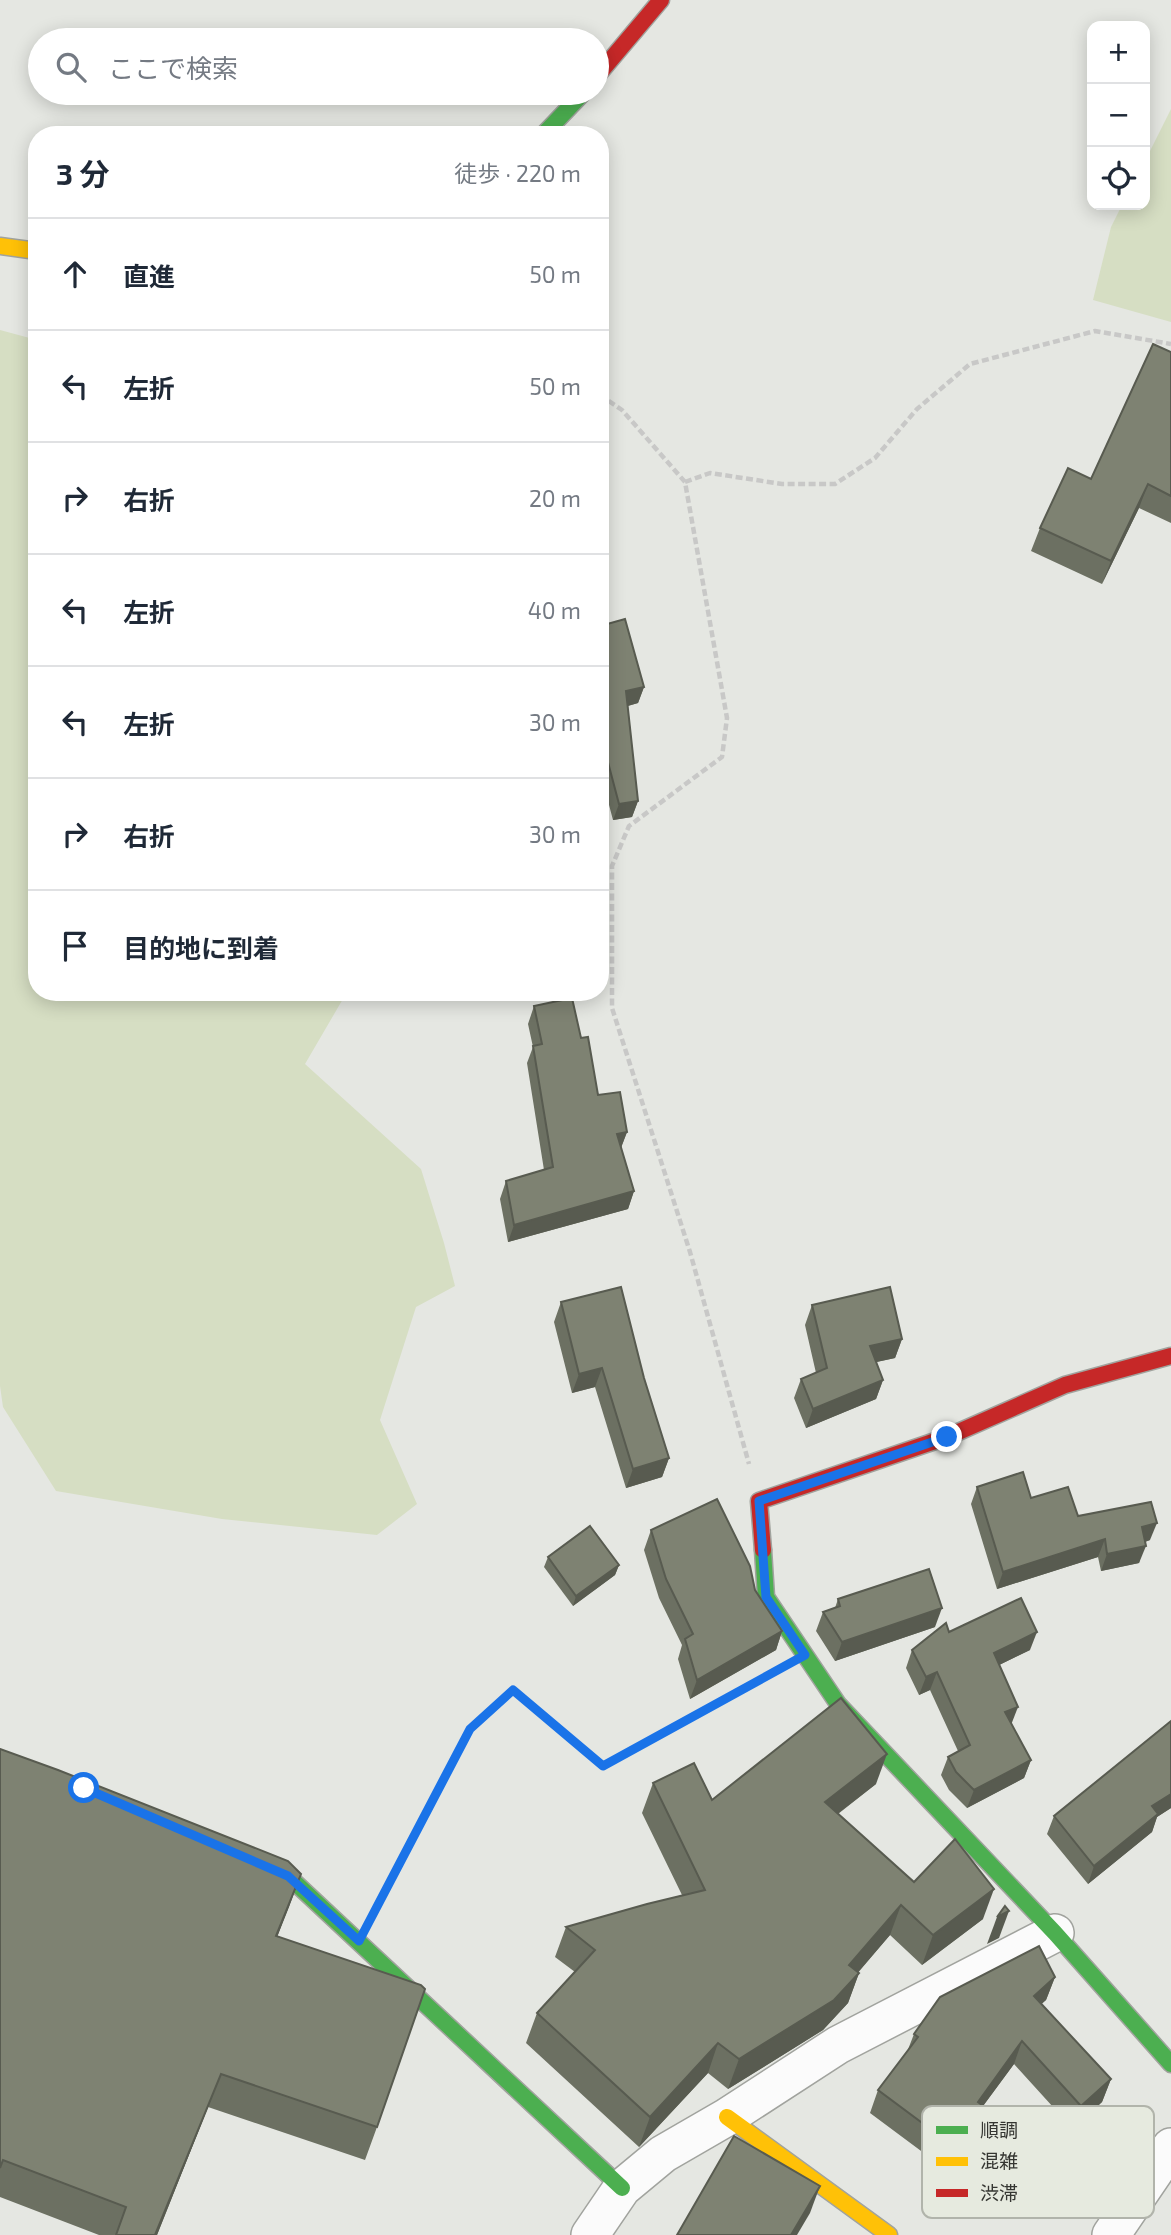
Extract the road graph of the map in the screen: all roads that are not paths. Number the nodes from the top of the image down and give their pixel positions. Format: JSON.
{"nodes":[{"id":1,"x":661,"y":0,"type":"edge"},
{"id":2,"x":609,"y":62,"type":"edge"},
{"id":3,"x":572,"y":105,"type":"edge"},
{"id":4,"x":552,"y":126,"type":"edge"},
{"id":5,"x":0,"y":246,"type":"edge"},
{"id":6,"x":28,"y":250,"type":"edge"},
{"id":7,"x":1171,"y":1356,"type":"edge"},
{"id":8,"x":237,"y":1854,"type":"edge"},
{"id":9,"x":1055,"y":1933,"type":"junction"},
{"id":10,"x":1171,"y":2064,"type":"edge"},
{"id":11,"x":727,"y":2117,"type":"junction"},
{"id":12,"x":1171,"y":2147,"type":"edge"},
{"id":13,"x":1154,"y":2172,"type":"edge"},
{"id":14,"x":622,"y":2188,"type":"junction"},
{"id":15,"x":1123,"y":2218,"type":"edge"},
{"id":16,"x":590,"y":2235,"type":"edge"},
{"id":17,"x":888,"y":2235,"type":"edge"},
{"id":18,"x":1111,"y":2235,"type":"edge"}],
"edges":[{"from":1,"to":2,"type":"street"},
{"from":3,"to":4,"type":"street"},
{"from":5,"to":6,"type":"street"},
{"from":7,"to":9,"type":"street"},
{"from":8,"to":14,"type":"street"},
{"from":9,"to":10,"type":"street"},
{"from":9,"to":11,"type":"street"},
{"from":11,"to":14,"type":"street"},
{"from":11,"to":17,"type":"street"},
{"from":12,"to":13,"type":"street"},
{"from":14,"to":16,"type":"street"},
{"from":15,"to":18,"type":"street"}]}
